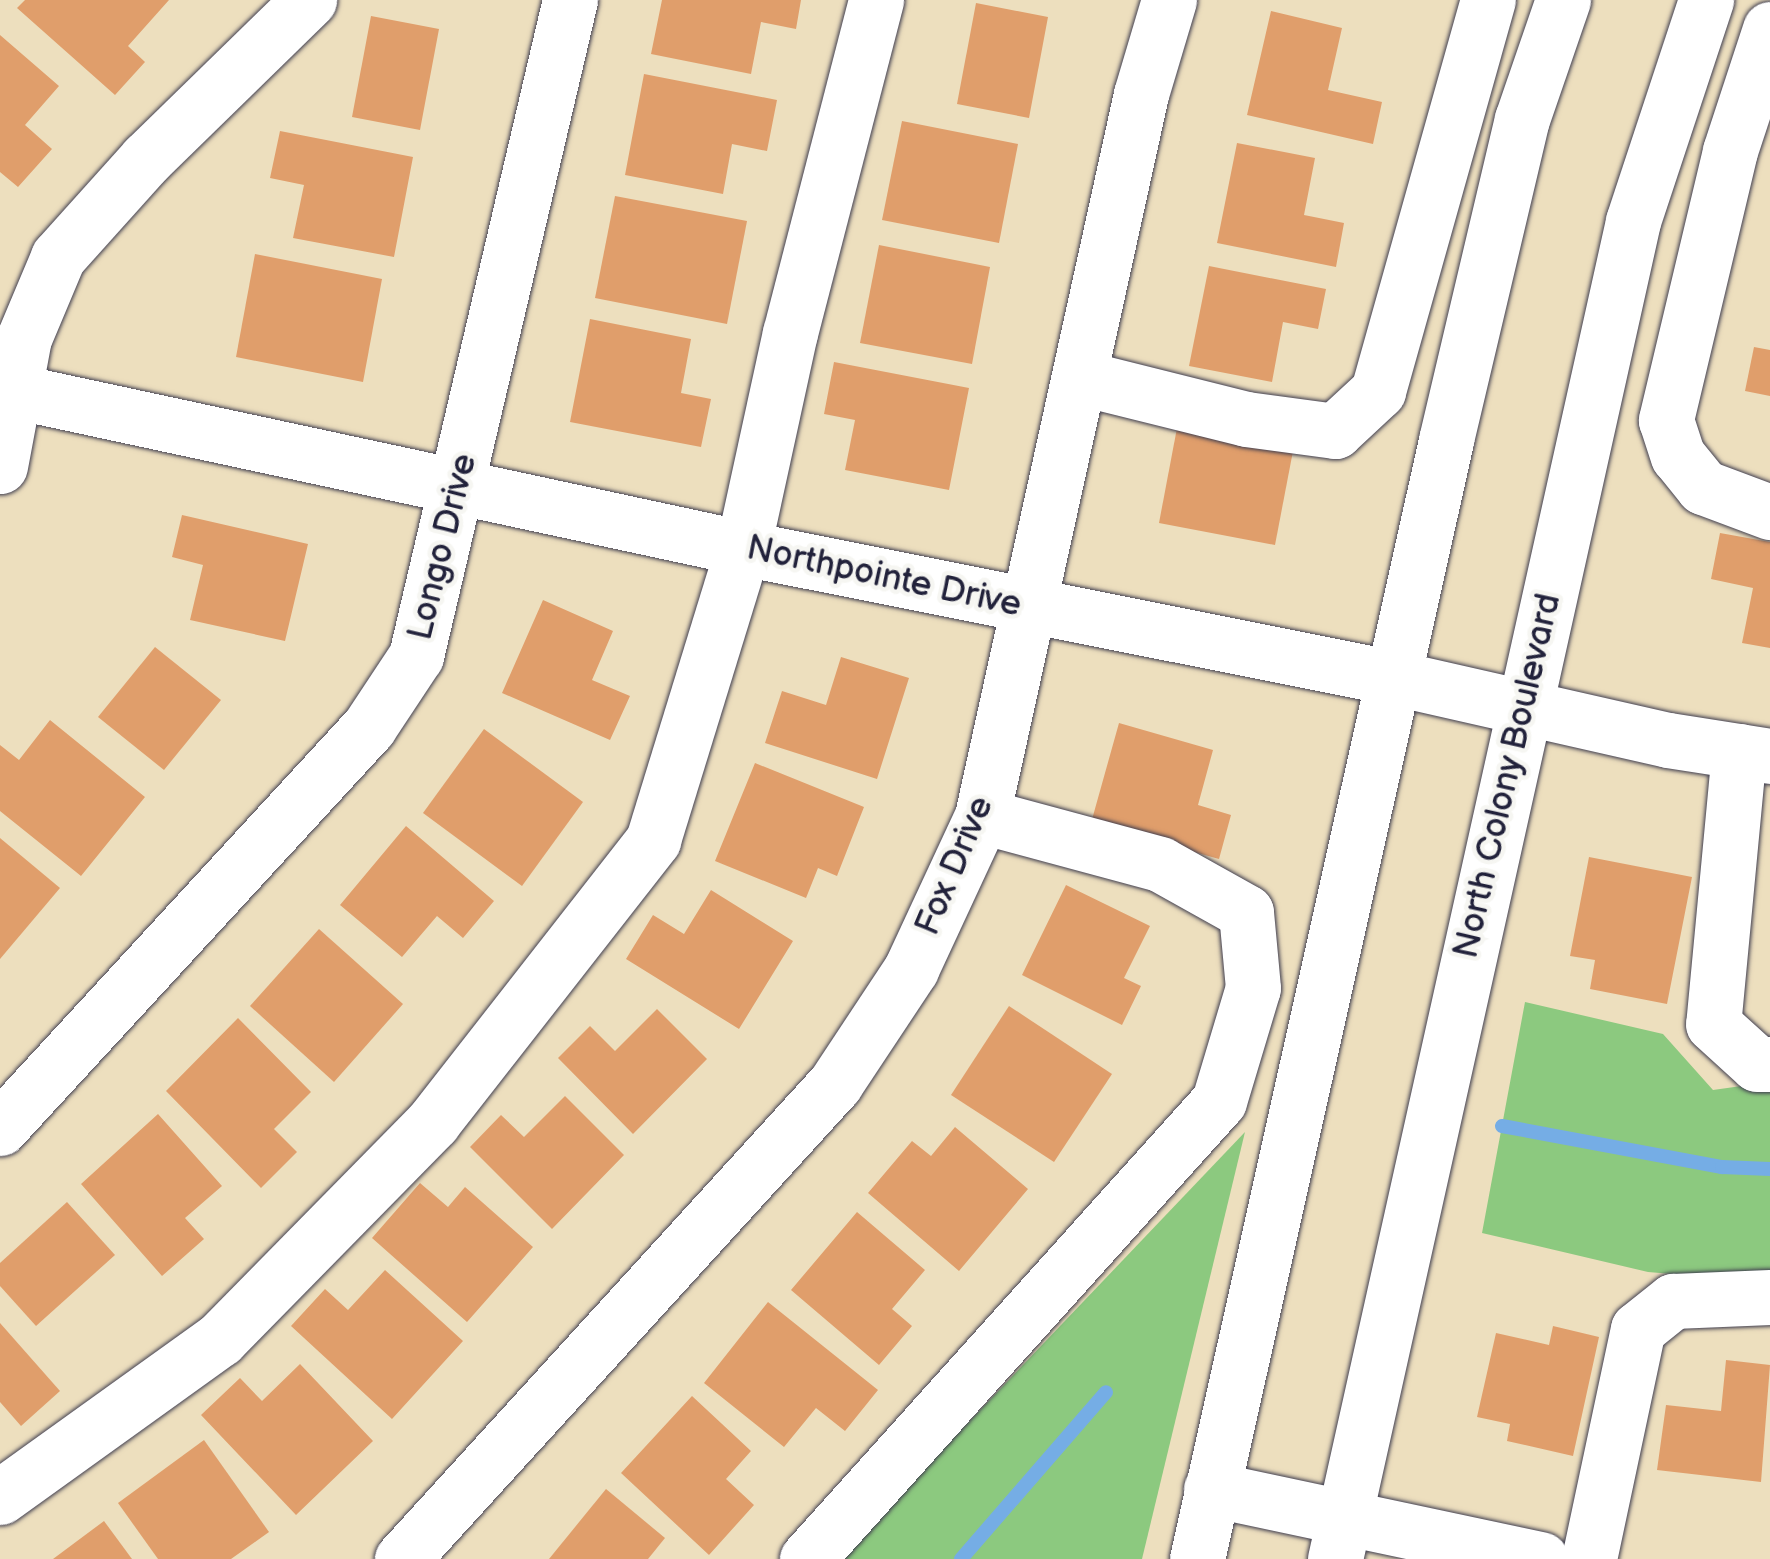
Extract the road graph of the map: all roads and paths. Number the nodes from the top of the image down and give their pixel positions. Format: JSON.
{"nodes":[{"id":1,"x":309,"y":0,"type":"edge"},
{"id":2,"x":570,"y":0,"type":"edge"},
{"id":3,"x":876,"y":0,"type":"edge"},
{"id":4,"x":1168,"y":0,"type":"edge"},
{"id":5,"x":1488,"y":0,"type":"edge"},
{"id":6,"x":1563,"y":0,"type":"edge"},
{"id":7,"x":1706,"y":0,"type":"edge"},
{"id":8,"x":1770,"y":29,"type":"edge"},
{"id":9,"x":1082,"y":378,"type":"junction"},
{"id":10,"x":6,"y":389,"type":"edge"},
{"id":11,"x":0,"y":466,"type":"edge"},
{"id":12,"x":460,"y":486,"type":"junction"},
{"id":13,"x":1770,"y":512,"type":"edge"},
{"id":14,"x":743,"y":548,"type":"junction"},
{"id":15,"x":1032,"y":608,"type":"junction"},
{"id":16,"x":1395,"y":678,"type":"junction"},
{"id":17,"x":1524,"y":704,"type":"junction"},
{"id":18,"x":1755,"y":753,"type":"edge"},
{"id":19,"x":982,"y":816,"type":"junction"},
{"id":20,"x":1770,"y":1064,"type":"edge"},
{"id":21,"x":0,"y":1128,"type":"edge"},
{"id":22,"x":1770,"y":1297,"type":"edge"},
{"id":23,"x":1212,"y":1489,"type":"junction"},
{"id":24,"x":0,"y":1496,"type":"edge"},
{"id":25,"x":1340,"y":1538,"type":"edge"},
{"id":26,"x":402,"y":1559,"type":"edge"},
{"id":27,"x":808,"y":1559,"type":"edge"},
{"id":28,"x":1196,"y":1559,"type":"edge"},
{"id":29,"x":1541,"y":1559,"type":"edge"},
{"id":30,"x":1590,"y":1559,"type":"edge"}],
"edges":[{"from":1,"to":10,"type":"street"},
{"from":2,"to":12,"type":"street","name":"Longo Drive"},
{"from":3,"to":14,"type":"street"},
{"from":4,"to":9,"type":"street","name":"Fox Drive"},
{"from":5,"to":9,"type":"street"},
{"from":6,"to":16,"type":"street"},
{"from":7,"to":17,"type":"street","name":"North Colony Boulevard"},
{"from":8,"to":13,"type":"street"},
{"from":9,"to":15,"type":"street","name":"Fox Drive"},
{"from":10,"to":11,"type":"street"},
{"from":10,"to":12,"type":"street","name":"Northpointe Drive"},
{"from":12,"to":14,"type":"street","name":"Northpointe Drive"},
{"from":12,"to":21,"type":"street","name":"Longo Drive"},
{"from":14,"to":15,"type":"street","name":"Northpointe Drive"},
{"from":14,"to":24,"type":"street"},
{"from":15,"to":16,"type":"street","name":"Northpointe Drive"},
{"from":15,"to":19,"type":"street","name":"Fox Drive"},
{"from":16,"to":17,"type":"street","name":"Northpointe Drive"},
{"from":16,"to":23,"type":"street"},
{"from":17,"to":18,"type":"street","name":"Northpointe Drive"},
{"from":17,"to":25,"type":"street","name":"North Colony Boulevard"},
{"from":18,"to":20,"type":"street"},
{"from":19,"to":26,"type":"street","name":"Fox Drive"},
{"from":19,"to":27,"type":"street"},
{"from":22,"to":30,"type":"street"},
{"from":23,"to":25,"type":"street"},
{"from":23,"to":28,"type":"street"},
{"from":25,"to":29,"type":"street"}]}
